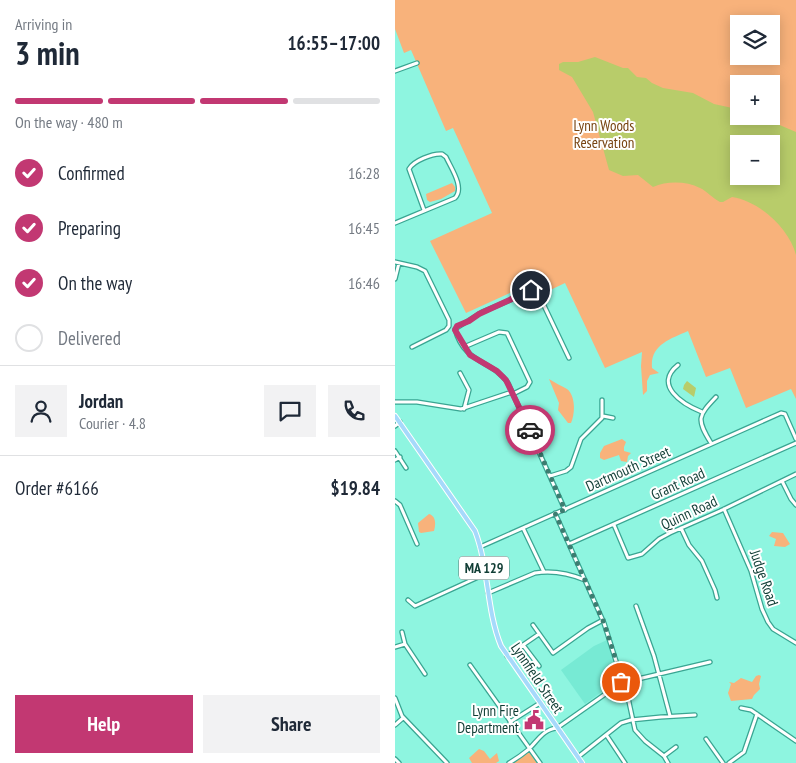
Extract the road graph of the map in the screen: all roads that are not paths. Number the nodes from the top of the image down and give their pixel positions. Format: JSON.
{"nodes":[{"id":1,"x":417,"y":63,"type":"dead end"},
{"id":2,"x":395,"y":72,"type":"edge"},
{"id":3,"x":425,"y":210,"type":"junction"},
{"id":4,"x":395,"y":223,"type":"edge"},
{"id":5,"x":397,"y":262,"type":"edge"},
{"id":6,"x":395,"y":279,"type":"edge"},
{"id":7,"x":412,"y":347,"type":"dead end"},
{"id":8,"x":464,"y":347,"type":"junction"},
{"id":9,"x":569,"y":358,"type":"dead end"},
{"id":10,"x":678,"y":365,"type":"dead end"},
{"id":11,"x":460,"y":374,"type":"dead end"},
{"id":12,"x":513,"y":393,"type":"junction"},
{"id":13,"x":717,"y":397,"type":"dead end"},
{"id":14,"x":602,"y":400,"type":"dead end"},
{"id":15,"x":395,"y":402,"type":"edge"},
{"id":16,"x":464,"y":408,"type":"junction"},
{"id":17,"x":702,"y":412,"type":"junction"},
{"id":18,"x":395,"y":416,"type":"edge"},
{"id":19,"x":603,"y":416,"type":"junction"},
{"id":20,"x":613,"y":418,"type":"dead end"},
{"id":21,"x":400,"y":422,"type":"junction"},
{"id":22,"x":395,"y":426,"type":"edge"},
{"id":23,"x":796,"y":439,"type":"edge"},
{"id":24,"x":711,"y":443,"type":"junction"},
{"id":25,"x":796,"y":443,"type":"edge"},
{"id":26,"x":395,"y":451,"type":"edge"},
{"id":27,"x":400,"y":457,"type":"junction"},
{"id":28,"x":395,"y":460,"type":"edge"},
{"id":29,"x":406,"y":468,"type":"dead end"},
{"id":30,"x":796,"y":474,"type":"edge"},
{"id":31,"x":550,"y":476,"type":"junction"},
{"id":32,"x":782,"y":480,"type":"junction"},
{"id":33,"x":395,"y":501,"type":"edge"},
{"id":34,"x":796,"y":505,"type":"edge"},
{"id":35,"x":724,"y":509,"type":"junction"},
{"id":36,"x":565,"y":510,"type":"junction"},
{"id":37,"x":555,"y":513,"type":"junction"},
{"id":38,"x":613,"y":525,"type":"junction"},
{"id":39,"x":523,"y":528,"type":"junction"},
{"id":40,"x":681,"y":528,"type":"junction"},
{"id":41,"x":417,"y":544,"type":"dead end"},
{"id":42,"x":569,"y":544,"type":"junction"},
{"id":43,"x":480,"y":547,"type":"junction"},
{"id":44,"x":543,"y":572,"type":"junction"},
{"id":45,"x":485,"y":574,"type":"junction"},
{"id":46,"x":586,"y":580,"type":"junction"},
{"id":47,"x":488,"y":593,"type":"junction"},
{"id":48,"x":717,"y":598,"type":"dead end"},
{"id":49,"x":408,"y":600,"type":"dead end"},
{"id":50,"x":636,"y":606,"type":"dead end"},
{"id":51,"x":603,"y":620,"type":"junction"},
{"id":52,"x":533,"y":625,"type":"dead end"},
{"id":53,"x":402,"y":632,"type":"dead end"},
{"id":54,"x":539,"y":634,"type":"junction"},
{"id":55,"x":796,"y":643,"type":"edge"},
{"id":56,"x":405,"y":644,"type":"junction"},
{"id":57,"x":523,"y":645,"type":"junction"},
{"id":58,"x":395,"y":646,"type":"edge"},
{"id":59,"x":507,"y":656,"type":"junction"},
{"id":60,"x":710,"y":662,"type":"dead end"},
{"id":61,"x":470,"y":665,"type":"dead end"},
{"id":62,"x":539,"y":666,"type":"dead end"},
{"id":63,"x":659,"y":673,"type":"junction"},
{"id":64,"x":425,"y":674,"type":"dead end"},
{"id":65,"x":623,"y":682,"type":"junction"},
{"id":66,"x":395,"y":698,"type":"edge"},
{"id":67,"x":540,"y":703,"type":"junction"},
{"id":68,"x":741,"y":708,"type":"dead end"},
{"id":69,"x":757,"y":714,"type":"junction"},
{"id":70,"x":695,"y":715,"type":"dead end"},
{"id":71,"x":670,"y":716,"type":"junction"},
{"id":72,"x":403,"y":718,"type":"junction"},
{"id":73,"x":631,"y":720,"type":"junction"},
{"id":74,"x":510,"y":722,"type":"junction"},
{"id":75,"x":395,"y":725,"type":"edge"},
{"id":76,"x":557,"y":728,"type":"junction"},
{"id":77,"x":607,"y":736,"type":"junction"},
{"id":78,"x":706,"y":739,"type":"dead end"},
{"id":79,"x":796,"y":741,"type":"edge"},
{"id":80,"x":676,"y":747,"type":"dead end"},
{"id":81,"x":529,"y":749,"type":"junction"},
{"id":82,"x":664,"y":756,"type":"junction"},
{"id":83,"x":578,"y":757,"type":"junction"},
{"id":84,"x":395,"y":759,"type":"edge"},
{"id":85,"x":399,"y":763,"type":"edge"},
{"id":86,"x":447,"y":763,"type":"edge"},
{"id":87,"x":509,"y":763,"type":"edge"},
{"id":88,"x":539,"y":763,"type":"edge"},
{"id":89,"x":582,"y":763,"type":"edge"},
{"id":90,"x":625,"y":763,"type":"edge"},
{"id":91,"x":668,"y":763,"type":"edge"},
{"id":92,"x":723,"y":763,"type":"edge"},
{"id":93,"x":729,"y":763,"type":"edge"}],
"edges":[{"from":1,"to":2,"type":"street"},
{"from":3,"to":3,"type":"street"},
{"from":3,"to":4,"type":"street"},
{"from":5,"to":6,"type":"street"},
{"from":5,"to":7,"type":"street"},
{"from":8,"to":9,"type":"street"},
{"from":8,"to":12,"type":"street"},
{"from":8,"to":12,"type":"street"},
{"from":10,"to":17,"type":"street"},
{"from":11,"to":16,"type":"street"},
{"from":12,"to":16,"type":"street"},
{"from":12,"to":31,"type":"street"},
{"from":13,"to":17,"type":"street"},
{"from":14,"to":19,"type":"street"},
{"from":15,"to":16,"type":"street"},
{"from":17,"to":24,"type":"street"},
{"from":18,"to":21,"type":"main road","name":"Lynnfield Street","number":"MA 129"},
{"from":19,"to":20,"type":"street"},
{"from":19,"to":31,"type":"street"},
{"from":21,"to":22,"type":"street"},
{"from":21,"to":43,"type":"main road","name":"Lynnfield Street","number":"MA 129"},
{"from":23,"to":24,"type":"street","name":"Dartmouth Street"},
{"from":24,"to":36,"type":"street","name":"Dartmouth Street"},
{"from":25,"to":38,"type":"street","name":"Grant Road"},
{"from":26,"to":27,"type":"street"},
{"from":27,"to":28,"type":"street"},
{"from":27,"to":29,"type":"street"},
{"from":30,"to":32,"type":"street","name":"Quinn Road"},
{"from":31,"to":36,"type":"street"},
{"from":32,"to":34,"type":"street"},
{"from":32,"to":35,"type":"street","name":"Quinn Road"},
{"from":33,"to":41,"type":"street"},
{"from":35,"to":40,"type":"street","name":"Quinn Road"},
{"from":35,"to":55,"type":"street","name":"Judge Road"},
{"from":36,"to":37,"type":"street","name":"Dartmouth Street"},
{"from":37,"to":39,"type":"street","name":"Dartmouth Street"},
{"from":37,"to":42,"type":"street"},
{"from":38,"to":40,"type":"street","name":"Quinn Road"},
{"from":38,"to":42,"type":"street","name":"Grant Road"},
{"from":39,"to":43,"type":"street","name":"Dartmouth Street"},
{"from":39,"to":44,"type":"street"},
{"from":40,"to":48,"type":"street"},
{"from":42,"to":46,"type":"street"},
{"from":43,"to":45,"type":"main road","name":"Lynnfield Street","number":"MA 129"},
{"from":44,"to":46,"type":"street"},
{"from":44,"to":47,"type":"street"},
{"from":45,"to":47,"type":"main road","name":"Lynnfield Street","number":"MA 129"},
{"from":45,"to":49,"type":"street"},
{"from":46,"to":51,"type":"street"},
{"from":47,"to":59,"type":"main road","name":"Lynnfield Street","number":"MA 129"},
{"from":50,"to":63,"type":"street"},
{"from":51,"to":54,"type":"street"},
{"from":51,"to":65,"type":"street"},
{"from":52,"to":54,"type":"street"},
{"from":53,"to":56,"type":"street"},
{"from":54,"to":57,"type":"street"},
{"from":56,"to":58,"type":"street"},
{"from":56,"to":64,"type":"street"},
{"from":57,"to":59,"type":"street"},
{"from":57,"to":62,"type":"street"},
{"from":59,"to":67,"type":"main road","name":"Lynnfield Street","number":"MA 129"},
{"from":60,"to":63,"type":"street"},
{"from":61,"to":74,"type":"street"},
{"from":63,"to":65,"type":"street"},
{"from":63,"to":71,"type":"street"},
{"from":65,"to":73,"type":"street"},
{"from":65,"to":76,"type":"street"},
{"from":66,"to":72,"type":"street"},
{"from":67,"to":74,"type":"street"},
{"from":67,"to":76,"type":"main road","name":"Lynnfield Street","number":"MA 129"},
{"from":68,"to":69,"type":"street"},
{"from":69,"to":79,"type":"street"},
{"from":69,"to":93,"type":"street"},
{"from":70,"to":71,"type":"street"},
{"from":71,"to":73,"type":"street"},
{"from":72,"to":75,"type":"street"},
{"from":72,"to":86,"type":"street"},
{"from":73,"to":77,"type":"street"},
{"from":73,"to":82,"type":"street"},
{"from":74,"to":81,"type":"street"},
{"from":76,"to":81,"type":"street"},
{"from":76,"to":83,"type":"main road","name":"Lynnfield Street","number":"MA 129"},
{"from":77,"to":83,"type":"street"},
{"from":77,"to":90,"type":"street"},
{"from":78,"to":92,"type":"street"},
{"from":80,"to":82,"type":"street"},
{"from":81,"to":87,"type":"street"},
{"from":81,"to":88,"type":"street"},
{"from":82,"to":91,"type":"street"},
{"from":83,"to":89,"type":"main road","name":"Lynnfield Street","number":"MA 129"},
{"from":84,"to":85,"type":"street"}]}
